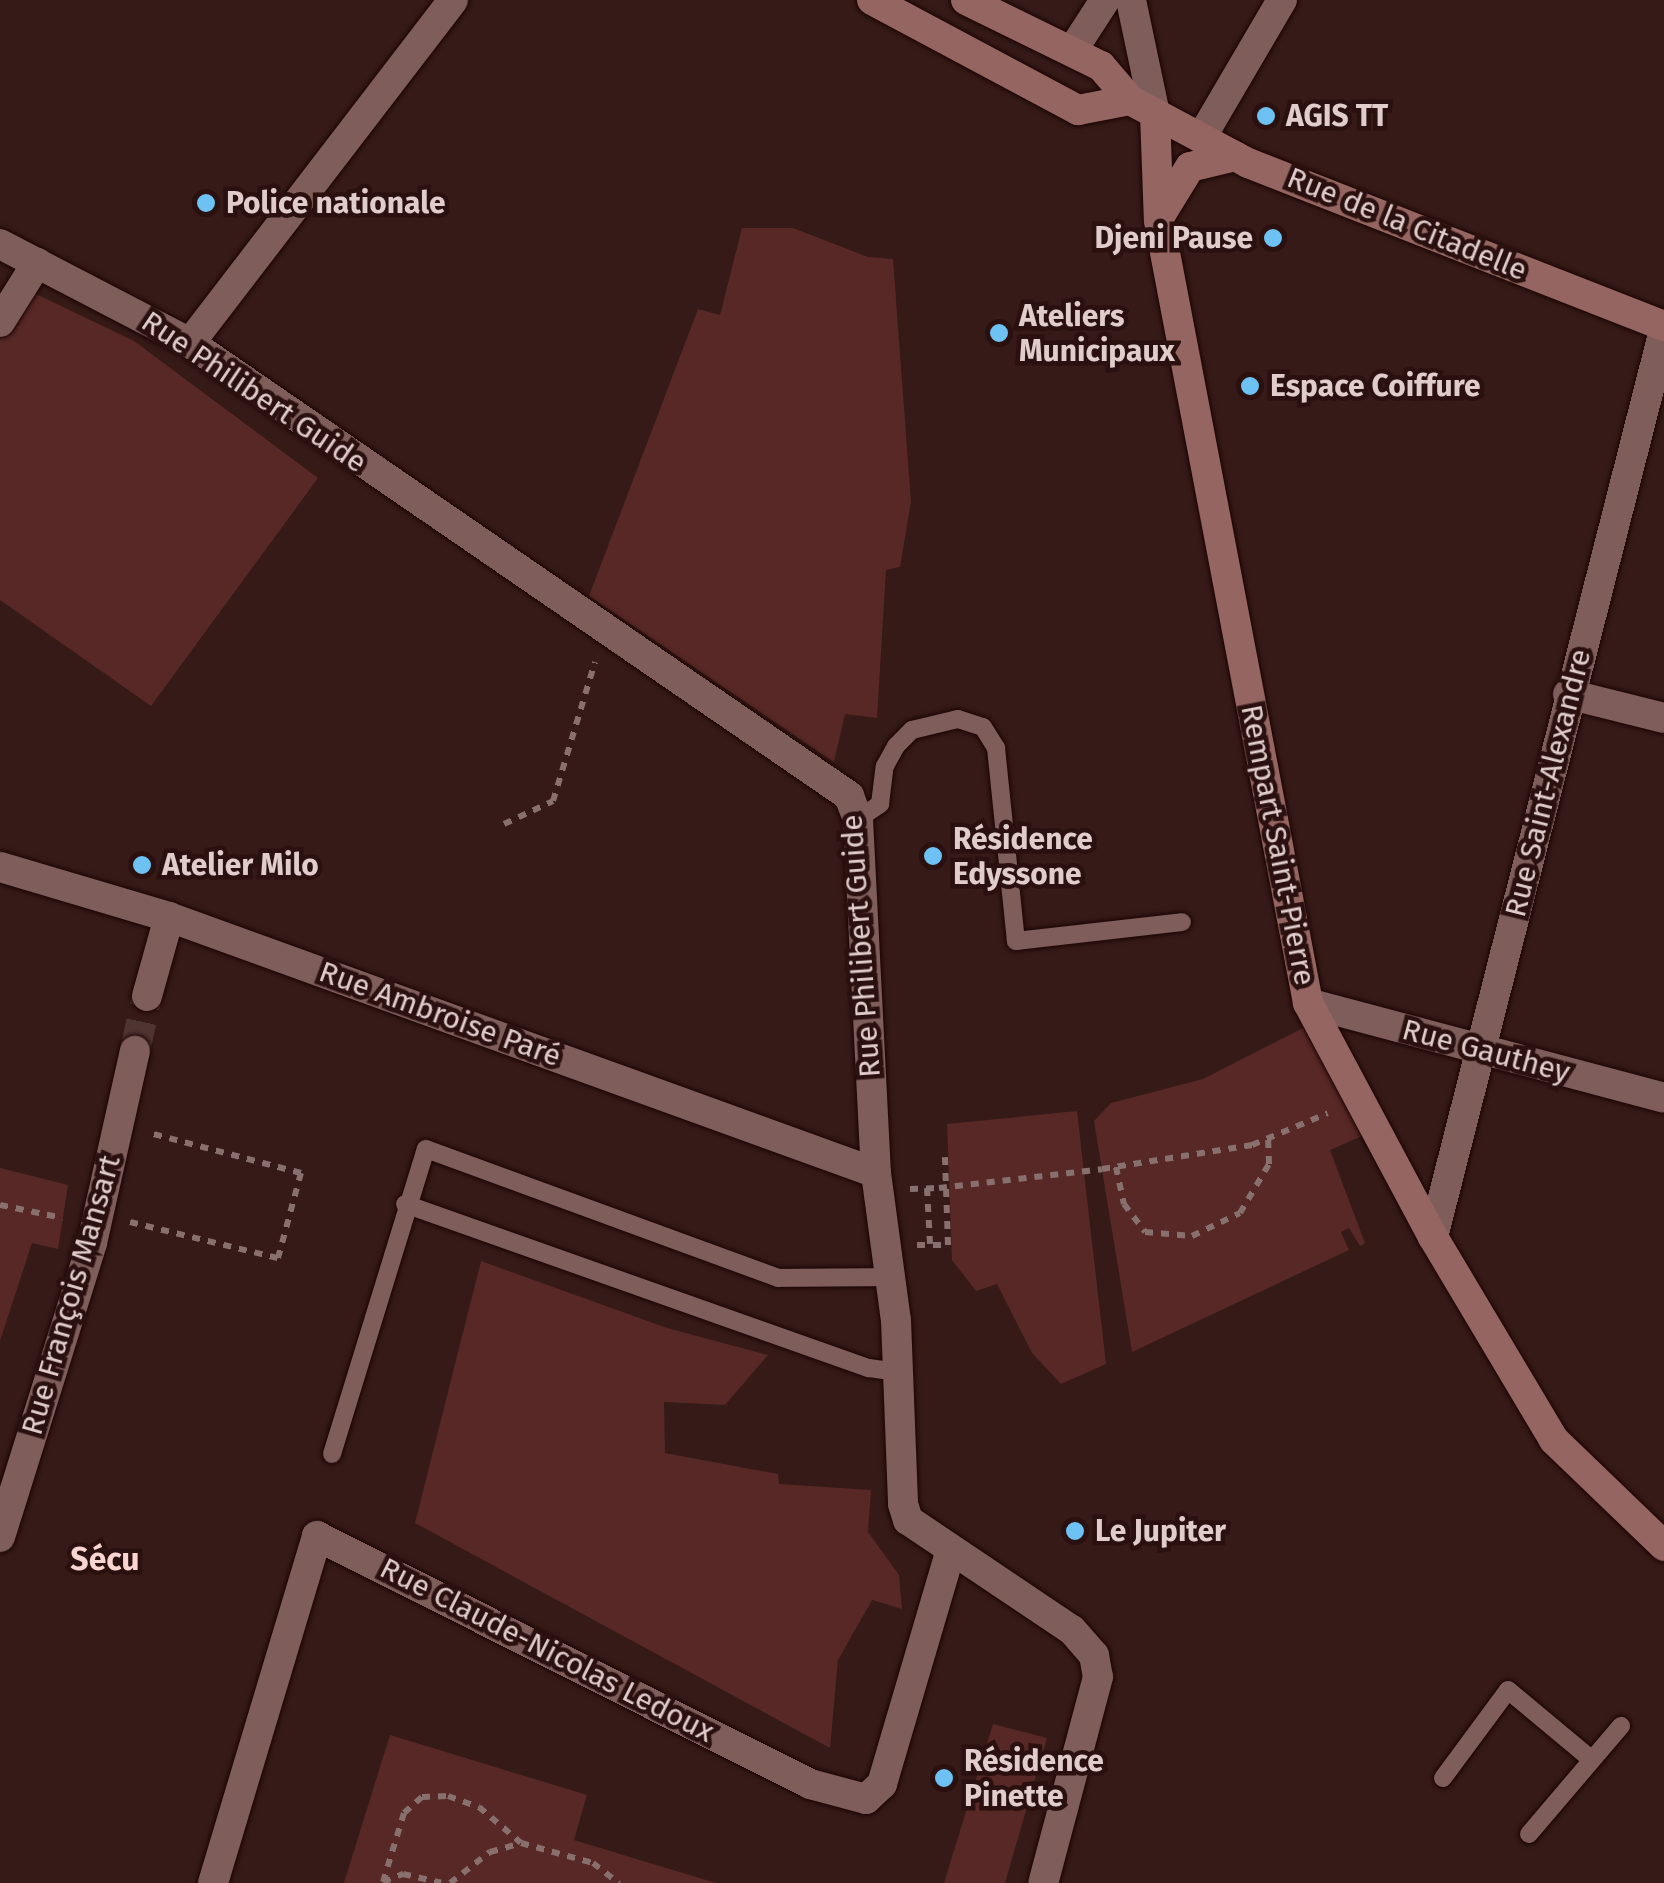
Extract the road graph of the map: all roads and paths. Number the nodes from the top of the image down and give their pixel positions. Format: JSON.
{"nodes":[{"id":1,"x":454,"y":0,"type":"edge"},
{"id":2,"x":872,"y":0,"type":"edge"},
{"id":3,"x":966,"y":0,"type":"edge"},
{"id":4,"x":1105,"y":0,"type":"edge"},
{"id":5,"x":1131,"y":0,"type":"edge"},
{"id":6,"x":1282,"y":0,"type":"edge"},
{"id":7,"x":1072,"y":52,"type":"junction"},
{"id":8,"x":1142,"y":107,"type":"junction"},
{"id":9,"x":1201,"y":138,"type":"junction"},
{"id":10,"x":1235,"y":156,"type":"junction"},
{"id":11,"x":1159,"y":222,"type":"junction"},
{"id":12,"x":0,"y":244,"type":"edge"},
{"id":13,"x":37,"y":264,"type":"junction"},
{"id":14,"x":0,"y":322,"type":"edge"},
{"id":15,"x":1664,"y":328,"type":"edge"},
{"id":16,"x":190,"y":343,"type":"junction"},
{"id":17,"x":605,"y":632,"type":"junction"},
{"id":18,"x":1568,"y":694,"type":"junction"},
{"id":19,"x":1664,"y":718,"type":"edge"},
{"id":20,"x":858,"y":819,"type":"junction"},
{"id":21,"x":504,"y":824,"type":"dead end"},
{"id":22,"x":0,"y":867,"type":"edge"},
{"id":23,"x":168,"y":917,"type":"junction"},
{"id":24,"x":1182,"y":922,"type":"dead end"},
{"id":25,"x":147,"y":996,"type":"tunnel mouth"},
{"id":26,"x":1308,"y":1003,"type":"junction"},
{"id":27,"x":1482,"y":1050,"type":"junction"},
{"id":28,"x":135,"y":1051,"type":"tunnel mouth"},
{"id":29,"x":1664,"y":1098,"type":"edge"},
{"id":30,"x":1358,"y":1100,"type":"junction"},
{"id":31,"x":119,"y":1124,"type":"junction"},
{"id":32,"x":1268,"y":1138,"type":"junction"},
{"id":33,"x":946,"y":1157,"type":"dead end"},
{"id":34,"x":1116,"y":1167,"type":"junction"},
{"id":35,"x":876,"y":1173,"type":"junction"},
{"id":36,"x":927,"y":1188,"type":"dead end"},
{"id":37,"x":939,"y":1188,"type":"dead end"},
{"id":38,"x":405,"y":1204,"type":"junction"},
{"id":39,"x":0,"y":1206,"type":"edge"},
{"id":40,"x":97,"y":1221,"type":"junction"},
{"id":41,"x":1433,"y":1236,"type":"junction"},
{"id":42,"x":890,"y":1277,"type":"junction"},
{"id":43,"x":899,"y":1372,"type":"junction"},
{"id":44,"x":332,"y":1454,"type":"dead end"},
{"id":45,"x":0,"y":1537,"type":"edge"},
{"id":46,"x":1664,"y":1546,"type":"edge"},
{"id":47,"x":951,"y":1550,"type":"junction"},
{"id":48,"x":1621,"y":1726,"type":"dead end"},
{"id":49,"x":1592,"y":1760,"type":"junction"},
{"id":50,"x":1442,"y":1778,"type":"dead end"},
{"id":51,"x":1529,"y":1834,"type":"dead end"},
{"id":52,"x":520,"y":1843,"type":"junction"},
{"id":53,"x":213,"y":1883,"type":"edge"},
{"id":54,"x":383,"y":1883,"type":"edge"},
{"id":55,"x":440,"y":1883,"type":"edge"},
{"id":56,"x":450,"y":1883,"type":"edge"},
{"id":57,"x":619,"y":1883,"type":"edge"},
{"id":58,"x":1043,"y":1883,"type":"edge"}],
"edges":[{"from":1,"to":16,"type":"street"},
{"from":2,"to":8,"type":"street"},
{"from":3,"to":7,"type":"street","name":"Rue de la Citadelle"},
{"from":4,"to":7,"type":"street"},
{"from":5,"to":8,"type":"street"},
{"from":6,"to":9,"type":"street"},
{"from":7,"to":8,"type":"street","name":"Rue de la Citadelle"},
{"from":8,"to":9,"type":"street","name":"Rue de la Citadelle"},
{"from":8,"to":11,"type":"street","name":"Rempart Saint-Pierre"},
{"from":9,"to":10,"type":"street","name":"Rue de la Citadelle"},
{"from":10,"to":11,"type":"street"},
{"from":10,"to":15,"type":"street","name":"Rue de la Citadelle"},
{"from":11,"to":26,"type":"street","name":"Rempart Saint-Pierre"},
{"from":12,"to":13,"type":"street","name":"Rue Philibert Guide"},
{"from":13,"to":14,"type":"street"},
{"from":13,"to":16,"type":"street","name":"Rue Philibert Guide"},
{"from":15,"to":18,"type":"street","name":"Rue Saint-Alexandre"},
{"from":16,"to":17,"type":"street","name":"Rue Philibert Guide"},
{"from":17,"to":20,"type":"street","name":"Rue Philibert Guide"},
{"from":17,"to":21,"type":"path"},
{"from":18,"to":19,"type":"street"},
{"from":18,"to":27,"type":"street","name":"Rue Saint-Alexandre"},
{"from":20,"to":24,"type":"lane"},
{"from":20,"to":35,"type":"street","name":"Rue Philibert Guide"},
{"from":22,"to":23,"type":"street","name":"Rue Ambroise Paré"},
{"from":23,"to":25,"type":"street"},
{"from":23,"to":35,"type":"street","name":"Rue Ambroise Paré"},
{"from":26,"to":27,"type":"street","name":"Rue Gauthey"},
{"from":26,"to":30,"type":"street","name":"Rempart Saint-Pierre"},
{"from":27,"to":29,"type":"street","name":"Rue Gauthey"},
{"from":27,"to":41,"type":"street","name":"Rue Saint-Alexandre"},
{"from":28,"to":31,"type":"street","name":"Rue François Mansart"},
{"from":30,"to":32,"type":"path"},
{"from":30,"to":41,"type":"street","name":"Rempart Saint-Pierre"},
{"from":31,"to":40,"type":"street","name":"Rue François Mansart"},
{"from":31,"to":40,"type":"path"},
{"from":32,"to":34,"type":"path"},
{"from":32,"to":34,"type":"path"},
{"from":33,"to":36,"type":"path"},
{"from":34,"to":37,"type":"path","bridge":true},
{"from":35,"to":42,"type":"street","name":"Rue Philibert Guide"},
{"from":38,"to":42,"type":"lane"},
{"from":38,"to":43,"type":"lane"},
{"from":38,"to":44,"type":"lane"},
{"from":39,"to":40,"type":"path"},
{"from":40,"to":45,"type":"street","name":"Rue François Mansart"},
{"from":41,"to":46,"type":"street","name":"Rempart Saint-Pierre"},
{"from":42,"to":43,"type":"street","name":"Rue Philibert Guide"},
{"from":43,"to":47,"type":"street","name":"Rue Philibert Guide"},
{"from":47,"to":53,"type":"street","name":"Rue Claude-Nicolas Ledoux"},
{"from":47,"to":58,"type":"street","name":"Rue Philibert Guide"},
{"from":48,"to":49,"type":"lane"},
{"from":49,"to":50,"type":"lane"},
{"from":49,"to":51,"type":"lane"},
{"from":52,"to":54,"type":"path"},
{"from":52,"to":56,"type":"path"},
{"from":52,"to":57,"type":"path"},
{"from":54,"to":55,"type":"path"}]}
